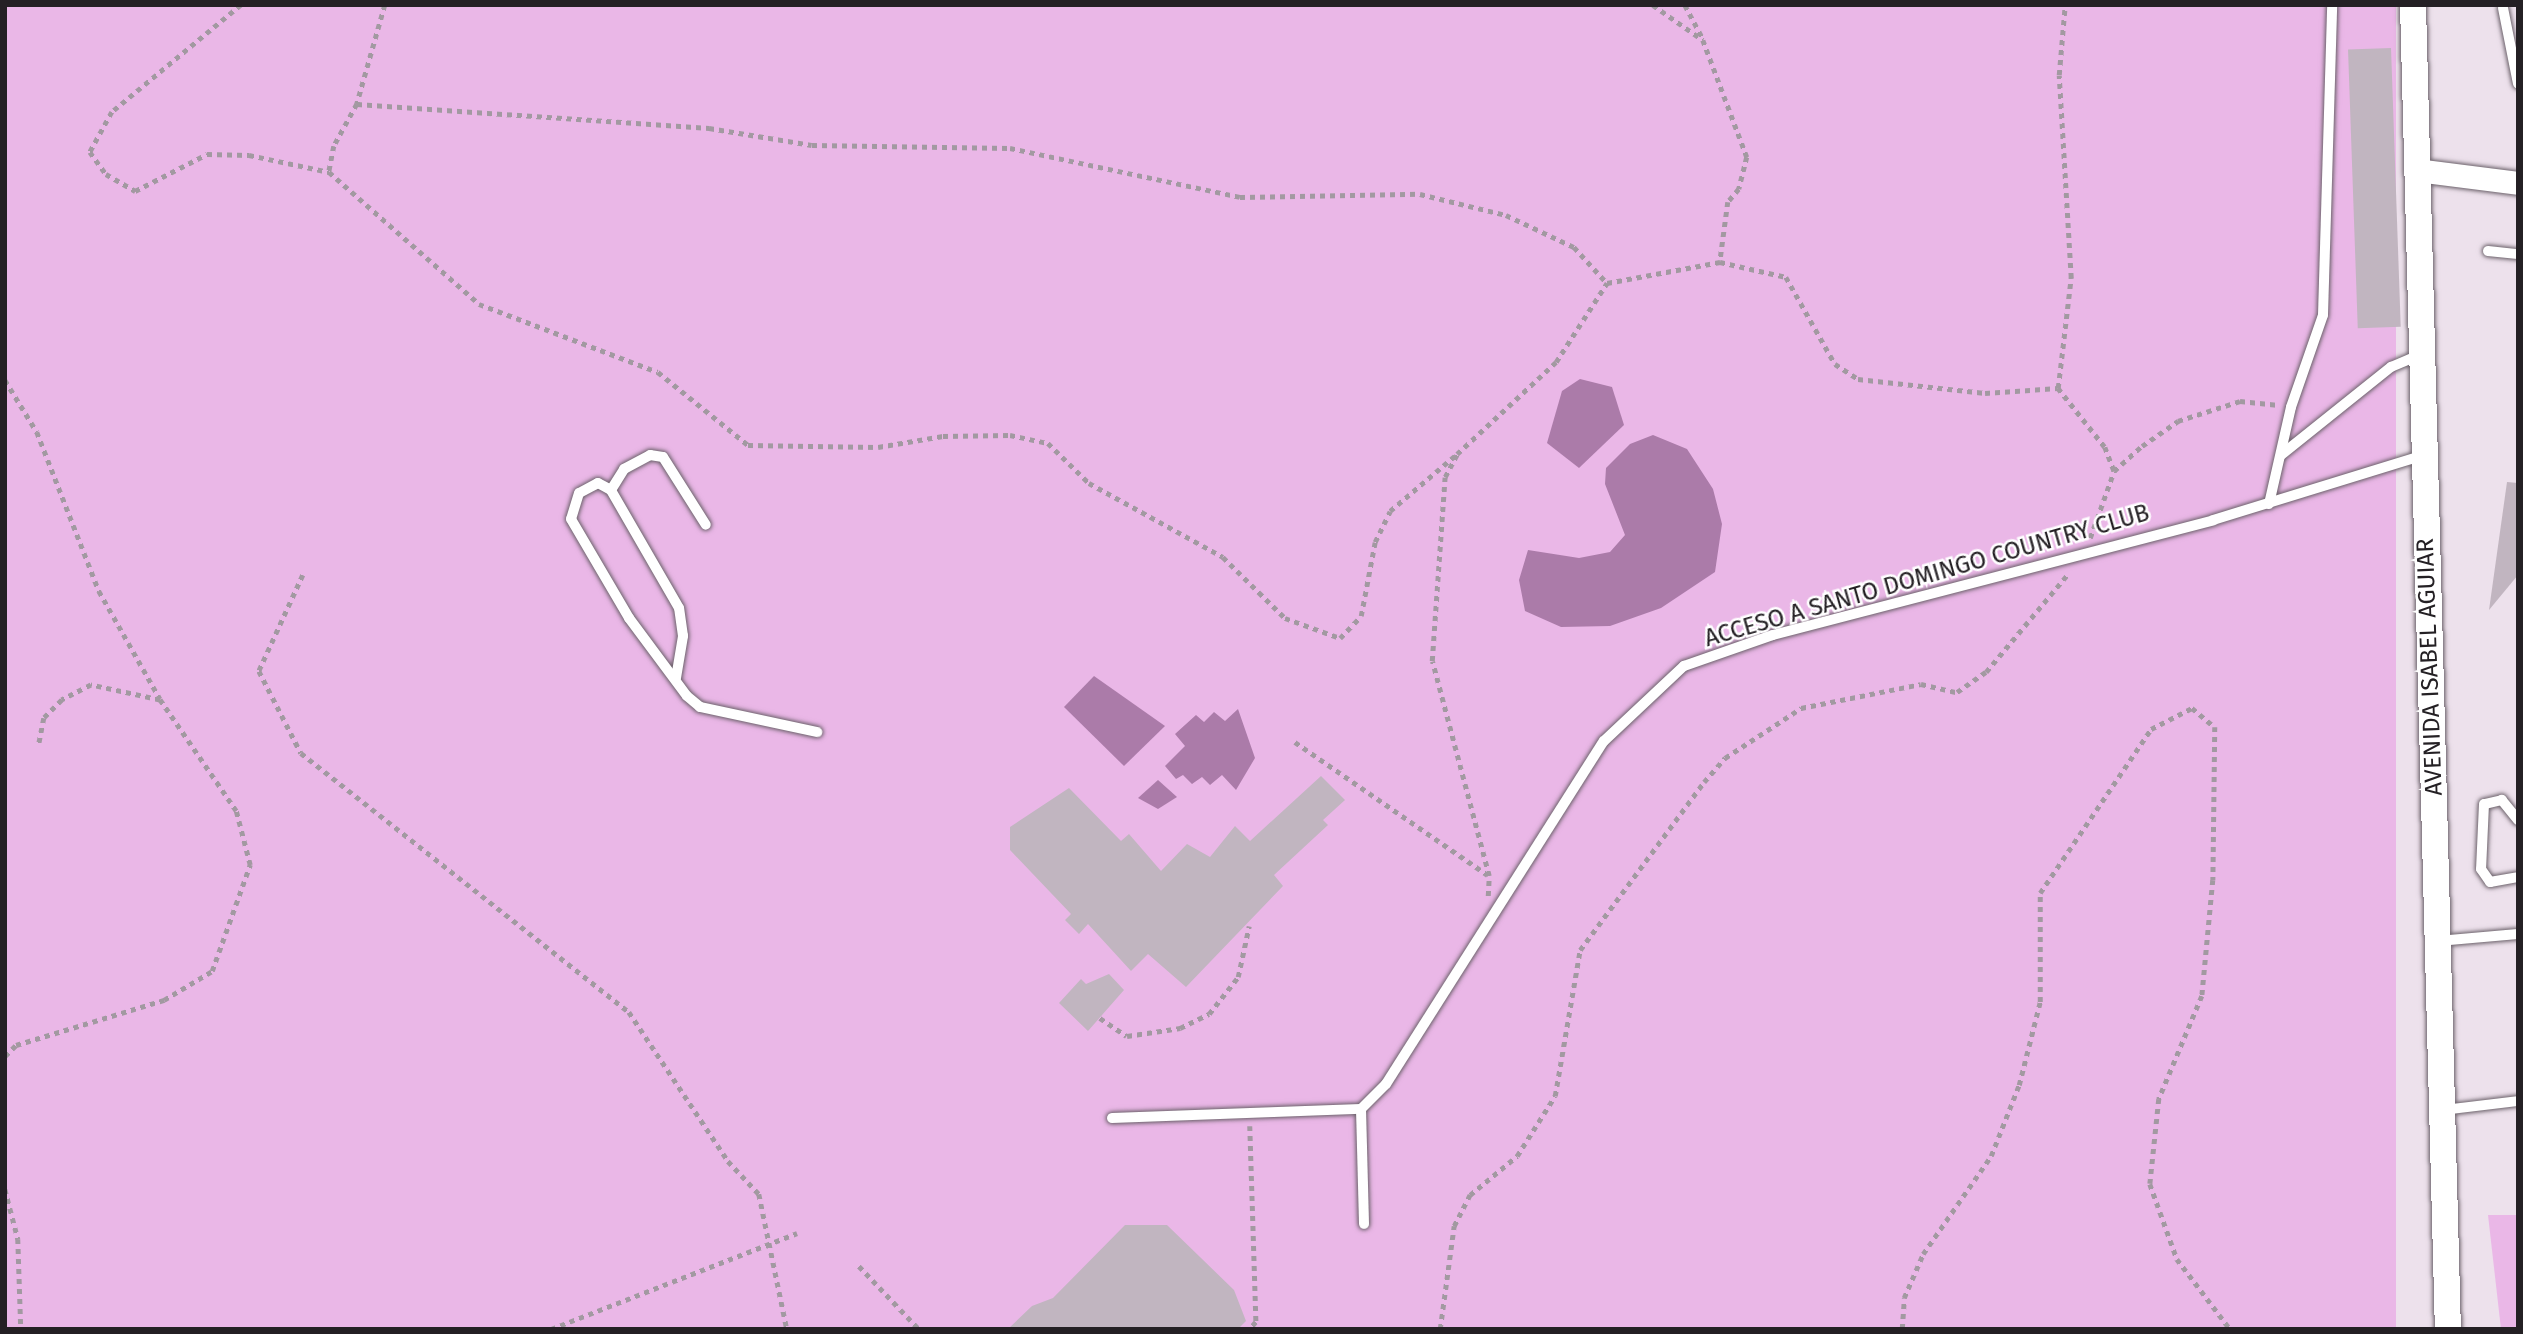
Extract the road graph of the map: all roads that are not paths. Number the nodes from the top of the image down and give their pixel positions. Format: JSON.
{"nodes":[{"id":1,"x":2332,"y":5,"type":"edge"},
{"id":2,"x":2413,"y":5,"type":"edge"},
{"id":3,"x":2503,"y":8,"type":"dead end"},
{"id":4,"x":2518,"y":84,"type":"edge"},
{"id":5,"x":2417,"y":170,"type":"junction"},
{"id":6,"x":2518,"y":183,"type":"edge"},
{"id":7,"x":2488,"y":251,"type":"dead end"},
{"id":8,"x":2518,"y":254,"type":"edge"},
{"id":9,"x":2422,"y":354,"type":"junction"},
{"id":10,"x":2425,"y":455,"type":"junction"},
{"id":11,"x":2281,"y":456,"type":"junction"},
{"id":12,"x":611,"y":490,"type":"junction"},
{"id":13,"x":2269,"y":504,"type":"junction"},
{"id":14,"x":706,"y":525,"type":"dead end"},
{"id":15,"x":676,"y":678,"type":"junction"},
{"id":16,"x":817,"y":732,"type":"dead end"},
{"id":17,"x":2518,"y":820,"type":"edge"},
{"id":18,"x":2518,"y":877,"type":"edge"},
{"id":19,"x":2518,"y":934,"type":"edge"},
{"id":20,"x":2438,"y":941,"type":"junction"},
{"id":21,"x":2518,"y":1101,"type":"edge"},
{"id":22,"x":1361,"y":1109,"type":"junction"},
{"id":23,"x":2442,"y":1110,"type":"junction"},
{"id":24,"x":1112,"y":1118,"type":"dead end"},
{"id":25,"x":1364,"y":1224,"type":"dead end"},
{"id":26,"x":2448,"y":1329,"type":"edge"}],
"edges":[{"from":1,"to":11,"type":"lane"},
{"from":2,"to":5,"type":"main road","name":"AVENIDA ISABEL AGUIAR"},
{"from":3,"to":4,"type":"lane"},
{"from":5,"to":6,"type":"street"},
{"from":5,"to":9,"type":"main road","name":"AVENIDA ISABEL AGUIAR"},
{"from":7,"to":8,"type":"lane"},
{"from":9,"to":10,"type":"main road","name":"AVENIDA ISABEL AGUIAR"},
{"from":9,"to":11,"type":"lane"},
{"from":10,"to":13,"type":"lane","name":"ACCESO A SANTO DOMINGO COUNTRY CLUB"},
{"from":10,"to":20,"type":"main road","name":"AVENIDA ISABEL AGUIAR"},
{"from":11,"to":13,"type":"lane"},
{"from":12,"to":14,"type":"lane"},
{"from":12,"to":15,"type":"lane"},
{"from":12,"to":15,"type":"lane"},
{"from":13,"to":22,"type":"lane","name":"ACCESO A SANTO DOMINGO COUNTRY CLUB"},
{"from":15,"to":16,"type":"lane"},
{"from":17,"to":18,"type":"lane"},
{"from":19,"to":20,"type":"lane"},
{"from":20,"to":23,"type":"main road","name":"AVENIDA ISABEL AGUIAR"},
{"from":21,"to":23,"type":"lane"},
{"from":22,"to":24,"type":"lane"},
{"from":22,"to":25,"type":"lane"},
{"from":23,"to":26,"type":"main road","name":"AVENIDA ISABEL AGUIAR"}]}
